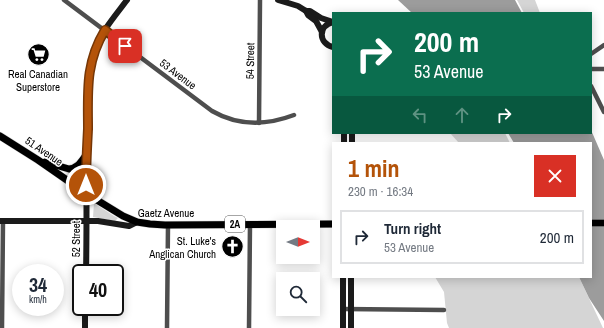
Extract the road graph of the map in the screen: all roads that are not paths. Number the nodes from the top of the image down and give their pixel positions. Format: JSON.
{"nodes":[{"id":1,"x":64,"y":0,"type":"edge"},
{"id":2,"x":128,"y":0,"type":"edge"},
{"id":3,"x":260,"y":0,"type":"edge"},
{"id":4,"x":278,"y":0,"type":"edge"},
{"id":5,"x":306,"y":11,"type":"junction"},
{"id":6,"x":332,"y":22,"type":"edge"},
{"id":7,"x":332,"y":22,"type":"edge"},
{"id":8,"x":105,"y":30,"type":"junction"},
{"id":9,"x":322,"y":32,"type":"junction"},
{"id":10,"x":604,"y":45,"type":"edge"},
{"id":11,"x":332,"y":48,"type":"edge"},
{"id":12,"x":592,"y":53,"type":"edge"},
{"id":13,"x":592,"y":69,"type":"edge"},
{"id":14,"x":604,"y":69,"type":"edge"},
{"id":15,"x":592,"y":88,"type":"edge"},
{"id":16,"x":604,"y":112,"type":"edge"},
{"id":17,"x":294,"y":115,"type":"dead end"},
{"id":18,"x":259,"y":123,"type":"junction"},
{"id":19,"x":0,"y":136,"type":"edge"},
{"id":20,"x":86,"y":155,"type":"junction"},
{"id":21,"x":38,"y":160,"type":"junction"},
{"id":22,"x":86,"y":194,"type":"junction"},
{"id":23,"x":1,"y":221,"type":"edge"},
{"id":24,"x":86,"y":221,"type":"junction"},
{"id":25,"x":137,"y":222,"type":"junction"},
{"id":26,"x":592,"y":223,"type":"edge"},
{"id":27,"x":604,"y":223,"type":"edge"},
{"id":28,"x":250,"y":224,"type":"junction"},
{"id":29,"x":332,"y":224,"type":"edge"},
{"id":30,"x":168,"y":225,"type":"junction"},
{"id":31,"x":86,"y":264,"type":"edge"},
{"id":32,"x":343,"y":278,"type":"edge"},
{"id":33,"x":351,"y":278,"type":"edge"},
{"id":34,"x":343,"y":309,"type":"junction"},
{"id":35,"x":351,"y":309,"type":"junction"},
{"id":36,"x":444,"y":310,"type":"dead end"},
{"id":37,"x":85,"y":316,"type":"edge"},
{"id":38,"x":2,"y":328,"type":"edge"},
{"id":39,"x":85,"y":328,"type":"edge"},
{"id":40,"x":167,"y":328,"type":"edge"},
{"id":41,"x":249,"y":328,"type":"edge"},
{"id":42,"x":343,"y":328,"type":"edge"},
{"id":43,"x":351,"y":328,"type":"edge"}],
"edges":[{"from":1,"to":8,"type":"street","name":"53 Avenue"},
{"from":2,"to":8,"type":"street","name":"52 Street"},
{"from":3,"to":18,"type":"street","name":"54 Street"},
{"from":4,"to":5,"type":"street"},
{"from":5,"to":6,"type":"street"},
{"from":5,"to":9,"type":"street"},
{"from":7,"to":9,"type":"street"},
{"from":8,"to":18,"type":"street","name":"53 Avenue"},
{"from":8,"to":20,"type":"street","name":"52 Street"},
{"from":9,"to":11,"type":"street"},
{"from":10,"to":12,"type":"street"},
{"from":13,"to":14,"type":"street"},
{"from":15,"to":16,"type":"street"},
{"from":17,"to":18,"type":"street","name":"53 Avenue"},
{"from":19,"to":21,"type":"main road","name":"51 Avenue","number":"2A"},
{"from":20,"to":21,"type":"main road"},
{"from":20,"to":22,"type":"street","name":"52 Street"},
{"from":21,"to":22,"type":"main road","name":"51 Avenue","number":"2A"},
{"from":22,"to":24,"type":"street","name":"52 Street"},
{"from":22,"to":25,"type":"main road","name":"51 Avenue","number":"2A"},
{"from":23,"to":24,"type":"street","name":"Gaetz Avenue"},
{"from":23,"to":38,"type":"street"},
{"from":24,"to":25,"type":"street","name":"Gaetz Avenue"},
{"from":24,"to":31,"type":"street","name":"52 Street"},
{"from":25,"to":30,"type":"main road","name":"Gaetz Avenue","number":"2A"},
{"from":26,"to":27,"type":"main road"},
{"from":28,"to":29,"type":"main road","name":"Gaetz Avenue","number":"2A"},
{"from":28,"to":30,"type":"main road","name":"Gaetz Avenue","number":"2A"},
{"from":28,"to":41,"type":"street"},
{"from":30,"to":40,"type":"street"},
{"from":32,"to":34,"type":"street"},
{"from":33,"to":35,"type":"street"},
{"from":34,"to":35,"type":"street"},
{"from":34,"to":42,"type":"street"},
{"from":35,"to":36,"type":"street"},
{"from":35,"to":43,"type":"street"},
{"from":37,"to":39,"type":"street"}]}
